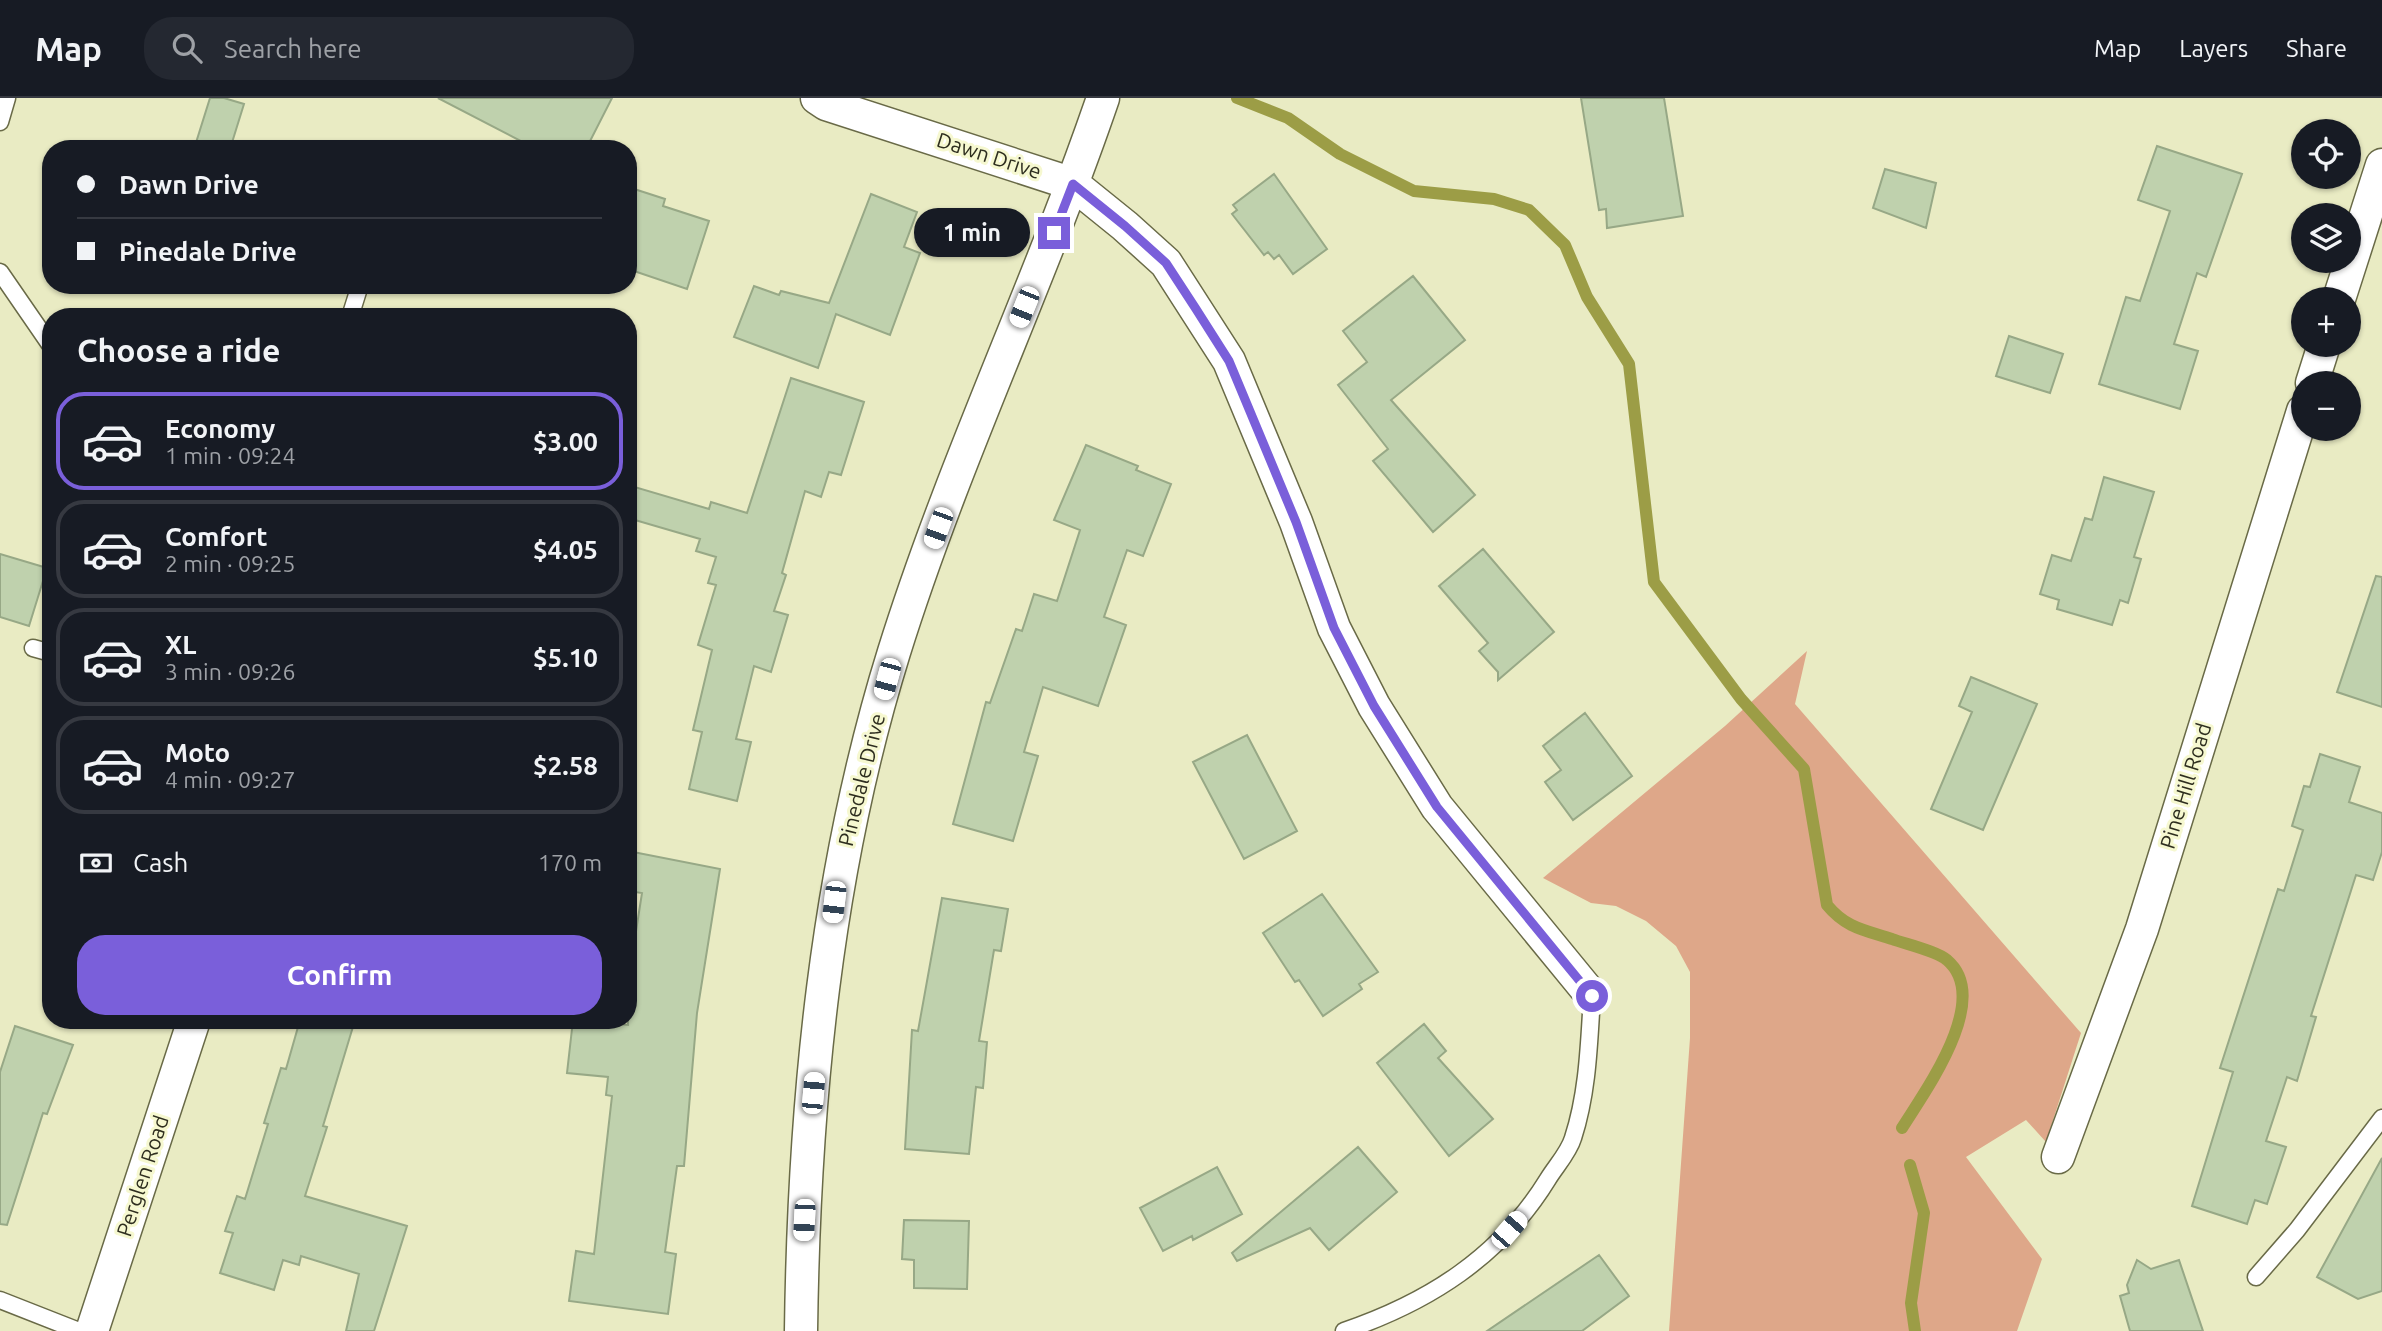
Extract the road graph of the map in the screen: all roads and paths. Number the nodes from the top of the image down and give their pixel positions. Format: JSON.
{"nodes":[{"id":1,"x":7,"y":98,"type":"edge"},
{"id":2,"x":817,"y":98,"type":"edge"},
{"id":3,"x":1103,"y":98,"type":"edge"},
{"id":4,"x":0,"y":122,"type":"edge"},
{"id":5,"x":2382,"y":165,"type":"edge"},
{"id":6,"x":1073,"y":184,"type":"junction"},
{"id":7,"x":0,"y":272,"type":"edge"},
{"id":8,"x":2343,"y":287,"type":"edge"},
{"id":9,"x":42,"y":333,"type":"edge"},
{"id":10,"x":2294,"y":441,"type":"edge"},
{"id":11,"x":33,"y":648,"type":"dead end"},
{"id":12,"x":42,"y":650,"type":"edge"},
{"id":13,"x":1592,"y":996,"type":"joint"},
{"id":14,"x":191,"y":1029,"type":"edge"},
{"id":15,"x":2382,"y":1118,"type":"edge"},
{"id":16,"x":2058,"y":1157,"type":"dead end"},
{"id":17,"x":2256,"y":1277,"type":"dead end"},
{"id":18,"x":0,"y":1300,"type":"edge"},
{"id":19,"x":79,"y":1331,"type":"edge"},
{"id":20,"x":92,"y":1331,"type":"edge"},
{"id":21,"x":801,"y":1331,"type":"edge"},
{"id":22,"x":1343,"y":1331,"type":"edge"}],
"edges":[{"from":1,"to":4,"type":"lane"},
{"from":2,"to":6,"type":"street","name":"Dawn Drive"},
{"from":3,"to":6,"type":"street","name":"Pinedale Drive"},
{"from":5,"to":8,"type":"street"},
{"from":6,"to":13,"type":"street","name":"Dawn Drive"},
{"from":6,"to":21,"type":"street","name":"Pinedale Drive"},
{"from":7,"to":9,"type":"lane"},
{"from":10,"to":16,"type":"street","name":"Pine Hill Road"},
{"from":11,"to":12,"type":"lane"},
{"from":13,"to":22,"type":"lane"},
{"from":14,"to":20,"type":"street","name":"Perglen Road"},
{"from":15,"to":17,"type":"lane"},
{"from":18,"to":19,"type":"lane"}]}
